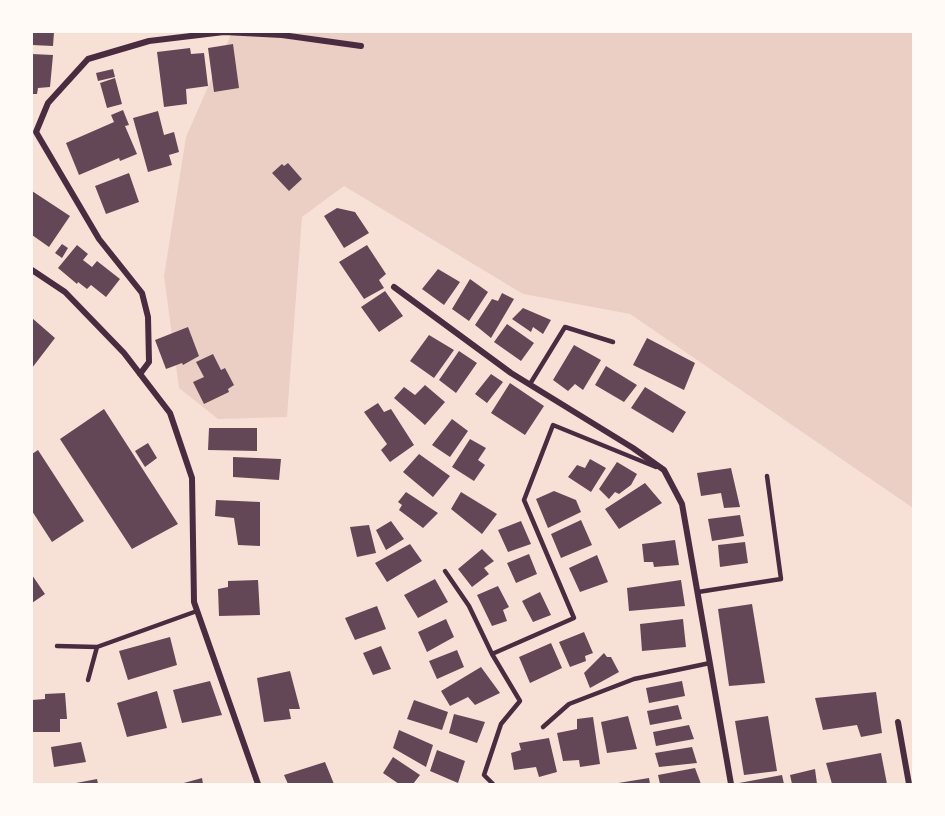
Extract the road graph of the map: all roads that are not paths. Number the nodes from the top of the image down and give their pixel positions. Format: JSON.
{"nodes":[{"id":1,"x":282,"y":33,"type":"edge"},
{"id":2,"x":362,"y":46,"type":"dead end"},
{"id":3,"x":32,"y":270,"type":"edge"},
{"id":4,"x":394,"y":287,"type":"dead end"},
{"id":5,"x":613,"y":342,"type":"dead end"},
{"id":6,"x":140,"y":374,"type":"junction"},
{"id":7,"x":530,"y":384,"type":"junction"},
{"id":8,"x":664,"y":470,"type":"junction"},
{"id":9,"x":767,"y":476,"type":"dead end"},
{"id":10,"x":445,"y":571,"type":"dead end"},
{"id":11,"x":698,"y":592,"type":"junction"},
{"id":12,"x":197,"y":611,"type":"junction"},
{"id":13,"x":57,"y":646,"type":"dead end"},
{"id":14,"x":97,"y":646,"type":"junction"},
{"id":15,"x":492,"y":654,"type":"junction"},
{"id":16,"x":710,"y":663,"type":"junction"},
{"id":17,"x":88,"y":680,"type":"dead end"},
{"id":18,"x":898,"y":722,"type":"dead end"},
{"id":19,"x":543,"y":727,"type":"dead end"},
{"id":20,"x":258,"y":784,"type":"edge"},
{"id":21,"x":493,"y":784,"type":"edge"},
{"id":22,"x":731,"y":784,"type":"edge"},
{"id":23,"x":909,"y":784,"type":"edge"}],
"edges":[{"from":1,"to":2,"type":"street"},
{"from":1,"to":6,"type":"street"},
{"from":3,"to":6,"type":"street"},
{"from":4,"to":7,"type":"street"},
{"from":5,"to":7,"type":"lane"},
{"from":6,"to":12,"type":"street"},
{"from":7,"to":8,"type":"street"},
{"from":8,"to":11,"type":"street"},
{"from":8,"to":15,"type":"lane"},
{"from":9,"to":11,"type":"lane"},
{"from":10,"to":15,"type":"lane"},
{"from":11,"to":16,"type":"street"},
{"from":12,"to":14,"type":"lane"},
{"from":12,"to":20,"type":"street"},
{"from":13,"to":14,"type":"lane"},
{"from":14,"to":17,"type":"lane"},
{"from":15,"to":21,"type":"lane"},
{"from":16,"to":19,"type":"lane"},
{"from":16,"to":22,"type":"street"},
{"from":18,"to":23,"type":"street"}]}
